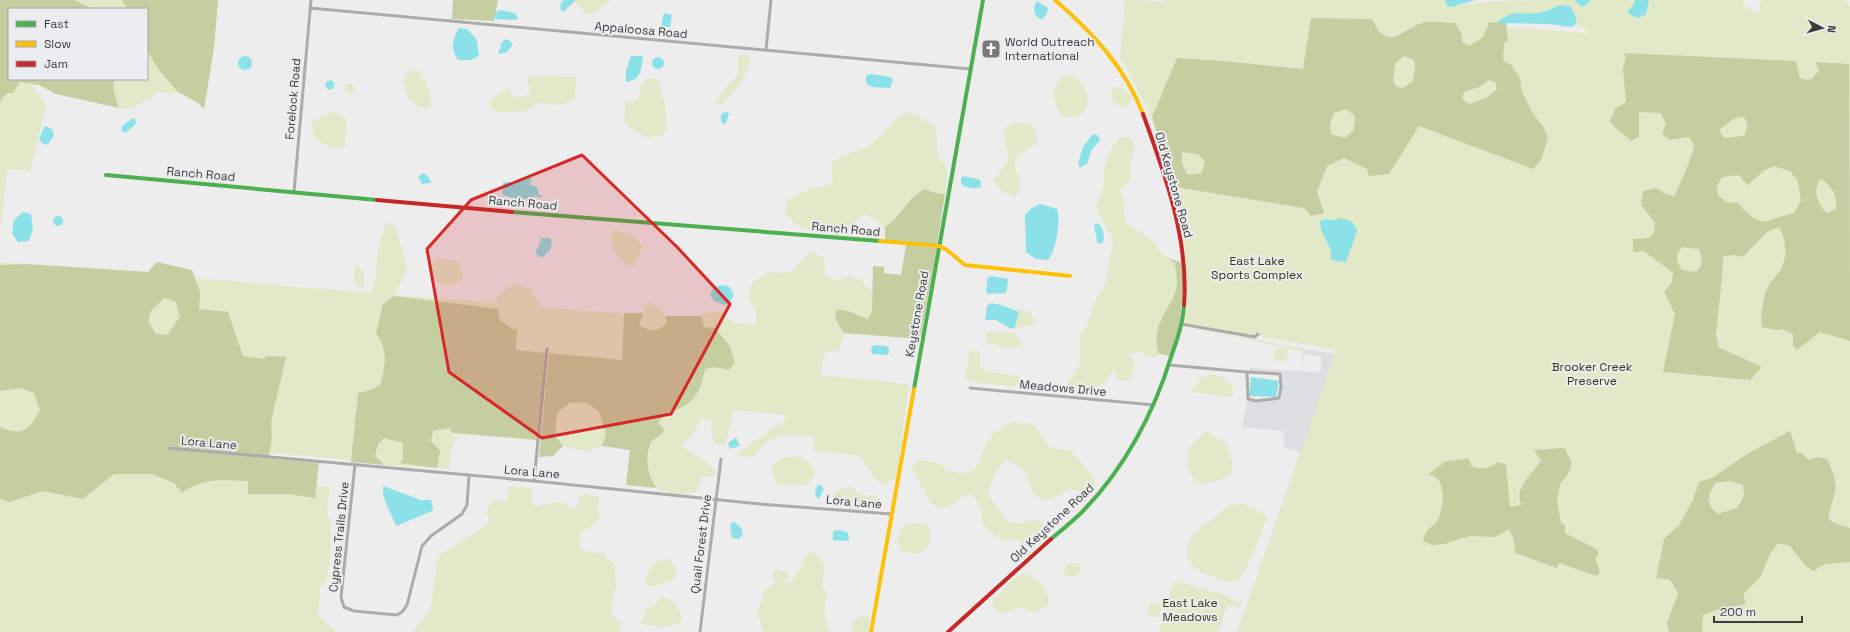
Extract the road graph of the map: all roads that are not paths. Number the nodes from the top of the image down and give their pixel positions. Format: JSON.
{"nodes":[{"id":1,"x":311,"y":0,"type":"edge"},
{"id":2,"x":771,"y":0,"type":"edge"},
{"id":3,"x":983,"y":0,"type":"edge"},
{"id":4,"x":1055,"y":0,"type":"edge"},
{"id":5,"x":310,"y":8,"type":"junction"},
{"id":6,"x":766,"y":50,"type":"junction"},
{"id":7,"x":970,"y":69,"type":"junction"},
{"id":8,"x":106,"y":175,"type":"dead end"},
{"id":9,"x":294,"y":192,"type":"junction"},
{"id":10,"x":939,"y":246,"type":"junction"},
{"id":11,"x":1070,"y":276,"type":"dead end"},
{"id":12,"x":1181,"y":324,"type":"junction"},
{"id":13,"x":1258,"y":334,"type":"dead end"},
{"id":14,"x":547,"y":349,"type":"dead end"},
{"id":15,"x":1170,"y":365,"type":"junction"},
{"id":16,"x":1247,"y":372,"type":"junction"},
{"id":17,"x":970,"y":388,"type":"dead end"},
{"id":18,"x":1154,"y":405,"type":"junction"},
{"id":19,"x":170,"y":448,"type":"dead end"},
{"id":20,"x":721,"y":459,"type":"dead end"},
{"id":21,"x":355,"y":464,"type":"junction"},
{"id":22,"x":469,"y":475,"type":"junction"},
{"id":23,"x":534,"y":481,"type":"junction"},
{"id":24,"x":715,"y":500,"type":"junction"},
{"id":25,"x":892,"y":514,"type":"junction"},
{"id":26,"x":700,"y":632,"type":"edge"},
{"id":27,"x":871,"y":632,"type":"edge"},
{"id":28,"x":948,"y":632,"type":"edge"}],
"edges":[{"from":1,"to":5,"type":"street","name":"Forelock Road"},
{"from":2,"to":6,"type":"street"},
{"from":3,"to":7,"type":"street","name":"Keystone Road"},
{"from":4,"to":12,"type":"street","name":"Old Keystone Road"},
{"from":5,"to":6,"type":"street","name":"Appaloosa Road"},
{"from":5,"to":9,"type":"street","name":"Forelock Road"},
{"from":6,"to":7,"type":"street","name":"Appaloosa Road"},
{"from":7,"to":10,"type":"street","name":"Keystone Road"},
{"from":8,"to":9,"type":"street","name":"Ranch Road"},
{"from":9,"to":10,"type":"street","name":"Ranch Road"},
{"from":10,"to":11,"type":"street"},
{"from":10,"to":25,"type":"street","name":"Keystone Road"},
{"from":12,"to":13,"type":"street"},
{"from":12,"to":15,"type":"street","name":"Old Keystone Road"},
{"from":14,"to":23,"type":"street"},
{"from":15,"to":16,"type":"street"},
{"from":15,"to":18,"type":"street","name":"Old Keystone Road"},
{"from":16,"to":16,"type":"street"},
{"from":17,"to":18,"type":"street","name":"Meadows Drive"},
{"from":18,"to":28,"type":"street","name":"Old Keystone Road"},
{"from":19,"to":21,"type":"street","name":"Lora Lane"},
{"from":20,"to":24,"type":"street","name":"Quail Forest Drive"},
{"from":21,"to":22,"type":"street","name":"Lora Lane"},
{"from":21,"to":22,"type":"street","name":"Cypress Trails Drive"},
{"from":22,"to":23,"type":"street","name":"Lora Lane"},
{"from":23,"to":24,"type":"street","name":"Lora Lane"},
{"from":24,"to":25,"type":"street","name":"Lora Lane"},
{"from":24,"to":26,"type":"street","name":"Quail Forest Drive"},
{"from":25,"to":27,"type":"street","name":"Keystone Road"}]}
